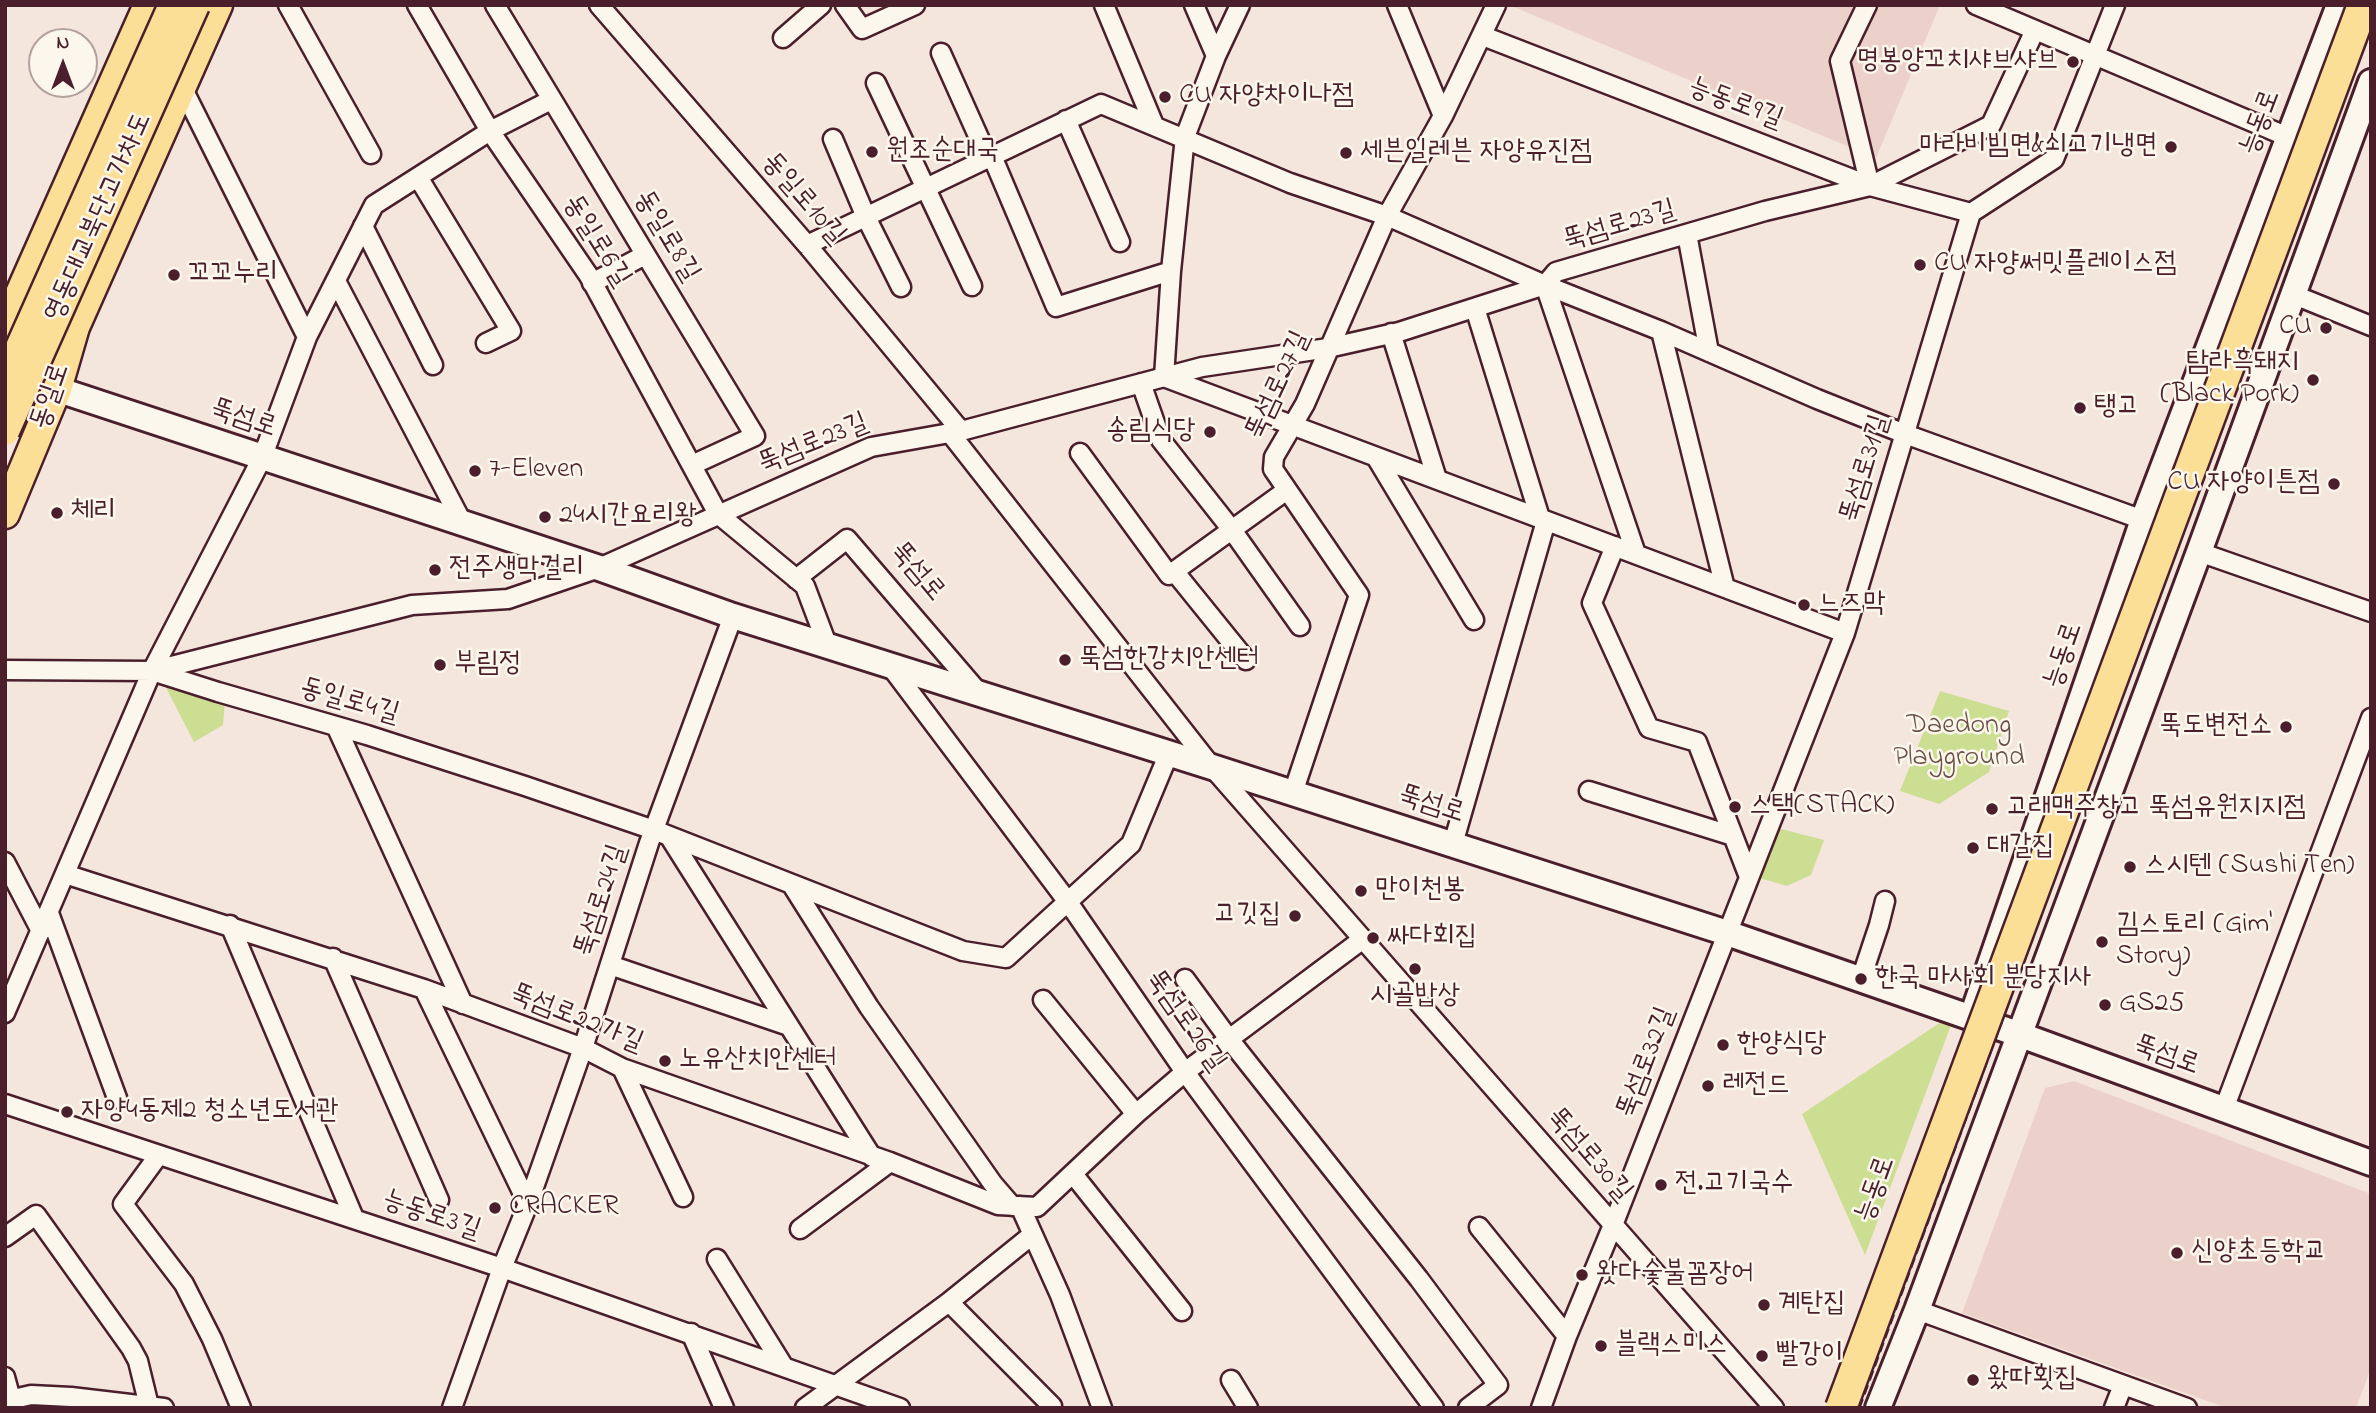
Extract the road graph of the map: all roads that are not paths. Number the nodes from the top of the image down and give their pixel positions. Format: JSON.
{"nodes":[{"id":1,"x":148,"y":5,"type":"edge"},
{"id":2,"x":173,"y":5,"type":"edge"},
{"id":3,"x":195,"y":5,"type":"edge"},
{"id":4,"x":218,"y":5,"type":"edge"},
{"id":5,"x":288,"y":5,"type":"edge"},
{"id":6,"x":417,"y":5,"type":"edge"},
{"id":7,"x":495,"y":5,"type":"edge"},
{"id":8,"x":598,"y":5,"type":"edge"},
{"id":9,"x":821,"y":5,"type":"edge"},
{"id":10,"x":845,"y":5,"type":"edge"},
{"id":11,"x":915,"y":5,"type":"edge"},
{"id":12,"x":1104,"y":5,"type":"edge"},
{"id":13,"x":1194,"y":5,"type":"edge"},
{"id":14,"x":1240,"y":5,"type":"edge"},
{"id":15,"x":1397,"y":5,"type":"edge"},
{"id":16,"x":1496,"y":5,"type":"edge"},
{"id":17,"x":1867,"y":5,"type":"edge"},
{"id":18,"x":1976,"y":5,"type":"edge"},
{"id":19,"x":2115,"y":5,"type":"edge"},
{"id":20,"x":2339,"y":5,"type":"edge"},
{"id":21,"x":2364,"y":5,"type":"edge"},
{"id":22,"x":2371,"y":20,"type":"edge"},
{"id":23,"x":2035,"y":30,"type":"junction"},
{"id":24,"x":1483,"y":36,"type":"junction"},
{"id":25,"x":783,"y":38,"type":"dead end"},
{"id":26,"x":942,"y":53,"type":"dead end"},
{"id":27,"x":1216,"y":56,"type":"junction"},
{"id":28,"x":2096,"y":56,"type":"junction"},
{"id":29,"x":2371,"y":82,"type":"edge"},
{"id":30,"x":876,"y":83,"type":"dead end"},
{"id":31,"x":182,"y":87,"type":"junction"},
{"id":32,"x":551,"y":100,"type":"junction"},
{"id":33,"x":1443,"y":116,"type":"junction"},
{"id":34,"x":1066,"y":120,"type":"junction"},
{"id":35,"x":1154,"y":125,"type":"junction"},
{"id":36,"x":490,"y":131,"type":"junction"},
{"id":37,"x":1185,"y":137,"type":"junction"},
{"id":38,"x":2288,"y":137,"type":"junction"},
{"id":39,"x":833,"y":139,"type":"dead end"},
{"id":40,"x":371,"y":154,"type":"dead end"},
{"id":41,"x":990,"y":157,"type":"junction"},
{"id":42,"x":418,"y":177,"type":"junction"},
{"id":43,"x":1870,"y":186,"type":"junction"},
{"id":44,"x":925,"y":188,"type":"junction"},
{"id":45,"x":1971,"y":213,"type":"junction"},
{"id":46,"x":1387,"y":215,"type":"junction"},
{"id":47,"x":866,"y":216,"type":"junction"},
{"id":48,"x":363,"y":226,"type":"junction"},
{"id":49,"x":1687,"y":234,"type":"junction"},
{"id":50,"x":1120,"y":242,"type":"dead end"},
{"id":51,"x":807,"y":245,"type":"junction"},
{"id":52,"x":645,"y":255,"type":"junction"},
{"id":53,"x":1171,"y":271,"type":"junction"},
{"id":54,"x":336,"y":281,"type":"junction"},
{"id":55,"x":592,"y":283,"type":"junction"},
{"id":56,"x":1545,"y":285,"type":"junction"},
{"id":57,"x":972,"y":286,"type":"dead end"},
{"id":58,"x":901,"y":287,"type":"dead end"},
{"id":59,"x":2292,"y":295,"type":"junction"},
{"id":60,"x":1475,"y":308,"type":"junction"},
{"id":61,"x":2371,"y":326,"type":"edge"},
{"id":62,"x":5,"y":327,"type":"edge"},
{"id":63,"x":1661,"y":331,"type":"junction"},
{"id":64,"x":1391,"y":334,"type":"junction"},
{"id":65,"x":307,"y":337,"type":"junction"},
{"id":66,"x":486,"y":343,"type":"dead end"},
{"id":67,"x":1328,"y":348,"type":"junction"},
{"id":68,"x":1709,"y":352,"type":"junction"},
{"id":69,"x":433,"y":365,"type":"dead end"},
{"id":70,"x":5,"y":373,"type":"edge"},
{"id":71,"x":1164,"y":377,"type":"junction"},
{"id":72,"x":5,"y":382,"type":"edge"},
{"id":73,"x":1141,"y":383,"type":"junction"},
{"id":74,"x":57,"y":389,"type":"junction"},
{"id":75,"x":1293,"y":425,"type":"junction"},
{"id":76,"x":5,"y":431,"type":"edge"},
{"id":77,"x":956,"y":432,"type":"junction"},
{"id":78,"x":1905,"y":434,"type":"junction"},
{"id":79,"x":1080,"y":453,"type":"dead end"},
{"id":80,"x":1376,"y":457,"type":"junction"},
{"id":81,"x":261,"y":458,"type":"junction"},
{"id":82,"x":692,"y":465,"type":"junction"},
{"id":83,"x":1437,"y":479,"type":"junction"},
{"id":84,"x":1287,"y":490,"type":"junction"},
{"id":85,"x":5,"y":514,"type":"edge"},
{"id":86,"x":718,"y":514,"type":"junction"},
{"id":87,"x":1543,"y":519,"type":"junction"},
{"id":88,"x":2143,"y":520,"type":"junction"},
{"id":89,"x":463,"y":524,"type":"junction"},
{"id":90,"x":1232,"y":530,"type":"junction"},
{"id":91,"x":1615,"y":546,"type":"junction"},
{"id":92,"x":2199,"y":552,"type":"junction"},
{"id":93,"x":1636,"y":554,"type":"junction"},
{"id":94,"x":599,"y":568,"type":"junction"},
{"id":95,"x":1174,"y":571,"type":"junction"},
{"id":96,"x":796,"y":579,"type":"junction"},
{"id":97,"x":1725,"y":588,"type":"junction"},
{"id":98,"x":2371,"y":612,"type":"edge"},
{"id":99,"x":733,"y":616,"type":"junction"},
{"id":100,"x":1474,"y":620,"type":"dead end"},
{"id":101,"x":1300,"y":626,"type":"dead end"},
{"id":102,"x":1845,"y":633,"type":"junction"},
{"id":103,"x":828,"y":647,"type":"junction"},
{"id":104,"x":1246,"y":660,"type":"dead end"},
{"id":105,"x":891,"y":667,"type":"junction"},
{"id":106,"x":5,"y":670,"type":"edge"},
{"id":107,"x":152,"y":671,"type":"junction"},
{"id":108,"x":981,"y":695,"type":"junction"},
{"id":109,"x":2371,"y":718,"type":"edge"},
{"id":110,"x":336,"y":726,"type":"junction"},
{"id":111,"x":1169,"y":753,"type":"junction"},
{"id":112,"x":1212,"y":767,"type":"junction"},
{"id":113,"x":1589,"y":791,"type":"dead end"},
{"id":114,"x":1293,"y":793,"type":"junction"},
{"id":115,"x":662,"y":833,"type":"junction"},
{"id":116,"x":1733,"y":836,"type":"junction"},
{"id":117,"x":1453,"y":844,"type":"junction"},
{"id":118,"x":5,"y":862,"type":"edge"},
{"id":119,"x":65,"y":874,"type":"junction"},
{"id":120,"x":1749,"y":877,"type":"junction"},
{"id":121,"x":792,"y":885,"type":"junction"},
{"id":122,"x":1885,"y":901,"type":"dead end"},
{"id":123,"x":1068,"y":902,"type":"junction"},
{"id":124,"x":48,"y":913,"type":"junction"},
{"id":125,"x":230,"y":925,"type":"junction"},
{"id":126,"x":41,"y":931,"type":"junction"},
{"id":127,"x":1727,"y":933,"type":"junction"},
{"id":128,"x":1363,"y":939,"type":"junction"},
{"id":129,"x":333,"y":958,"type":"junction"},
{"id":130,"x":610,"y":965,"type":"junction"},
{"id":131,"x":1185,"y":979,"type":"dead end"},
{"id":132,"x":1861,"y":979,"type":"junction"},
{"id":133,"x":424,"y":989,"type":"junction"},
{"id":134,"x":1043,"y":1000,"type":"dead end"},
{"id":135,"x":463,"y":1004,"type":"junction"},
{"id":136,"x":5,"y":1013,"type":"edge"},
{"id":137,"x":1971,"y":1018,"type":"junction"},
{"id":138,"x":789,"y":1026,"type":"junction"},
{"id":139,"x":2018,"y":1034,"type":"junction"},
{"id":140,"x":1229,"y":1039,"type":"junction"},
{"id":141,"x":583,"y":1048,"type":"junction"},
{"id":142,"x":622,"y":1068,"type":"junction"},
{"id":143,"x":1185,"y":1072,"type":"junction"},
{"id":144,"x":117,"y":1098,"type":"dead end"},
{"id":145,"x":5,"y":1104,"type":"edge"},
{"id":146,"x":2224,"y":1109,"type":"junction"},
{"id":147,"x":1136,"y":1114,"type":"junction"},
{"id":148,"x":158,"y":1156,"type":"junction"},
{"id":149,"x":872,"y":1157,"type":"junction"},
{"id":150,"x":890,"y":1162,"type":"junction"},
{"id":151,"x":2371,"y":1163,"type":"edge"},
{"id":152,"x":1073,"y":1174,"type":"junction"},
{"id":153,"x":682,"y":1197,"type":"dead end"},
{"id":154,"x":439,"y":1200,"type":"dead end"},
{"id":155,"x":528,"y":1203,"type":"junction"},
{"id":156,"x":1023,"y":1206,"type":"junction"},
{"id":157,"x":354,"y":1219,"type":"junction"},
{"id":158,"x":1613,"y":1225,"type":"junction"},
{"id":159,"x":1479,"y":1227,"type":"dead end"},
{"id":160,"x":800,"y":1229,"type":"dead end"},
{"id":161,"x":1032,"y":1235,"type":"junction"},
{"id":162,"x":5,"y":1237,"type":"edge"},
{"id":163,"x":717,"y":1259,"type":"dead end"},
{"id":164,"x":502,"y":1268,"type":"junction"},
{"id":165,"x":949,"y":1302,"type":"junction"},
{"id":166,"x":1917,"y":1310,"type":"junction"},
{"id":167,"x":1182,"y":1311,"type":"dead end"},
{"id":168,"x":691,"y":1333,"type":"junction"},
{"id":169,"x":1567,"y":1336,"type":"junction"},
{"id":170,"x":784,"y":1367,"type":"junction"},
{"id":171,"x":5,"y":1377,"type":"edge"},
{"id":172,"x":1230,"y":1380,"type":"dead end"},
{"id":173,"x":839,"y":1385,"type":"junction"},
{"id":174,"x":2123,"y":1385,"type":"junction"},
{"id":175,"x":8,"y":1400,"type":"edge"},
{"id":176,"x":1052,"y":1406,"type":"dead end"},
{"id":177,"x":157,"y":1407,"type":"edge"},
{"id":178,"x":241,"y":1408,"type":"edge"},
{"id":179,"x":452,"y":1408,"type":"edge"},
{"id":180,"x":724,"y":1408,"type":"edge"},
{"id":181,"x":805,"y":1408,"type":"edge"},
{"id":182,"x":900,"y":1408,"type":"edge"},
{"id":183,"x":1102,"y":1408,"type":"edge"},
{"id":184,"x":1248,"y":1408,"type":"edge"},
{"id":185,"x":1434,"y":1408,"type":"edge"},
{"id":186,"x":1468,"y":1408,"type":"edge"},
{"id":187,"x":1541,"y":1408,"type":"edge"},
{"id":188,"x":1774,"y":1408,"type":"edge"},
{"id":189,"x":1828,"y":1408,"type":"edge"},
{"id":190,"x":1841,"y":1408,"type":"edge"},
{"id":191,"x":1855,"y":1408,"type":"edge"},
{"id":192,"x":1878,"y":1408,"type":"edge"},
{"id":193,"x":2114,"y":1408,"type":"edge"},
{"id":194,"x":2187,"y":1408,"type":"edge"}],
"edges":[{"from":1,"to":62,"type":"main road"},
{"from":2,"to":72,"type":"main road","name":"동일로","bridge":true},
{"from":3,"to":76,"type":"main road","name":"영동대교북단고가차도","bridge":true},
{"from":4,"to":31,"type":"main road","name":"동일로"},
{"from":5,"to":40,"type":"street"},
{"from":6,"to":36,"type":"street","name":"동일로6길"},
{"from":7,"to":32,"type":"street","name":"동일로8길"},
{"from":8,"to":51,"type":"street","name":"동일로10길"},
{"from":9,"to":25,"type":"street"},
{"from":10,"to":11,"type":"street"},
{"from":12,"to":35,"type":"street"},
{"from":13,"to":27,"type":"street"},
{"from":14,"to":27,"type":"street"},
{"from":15,"to":33,"type":"street"},
{"from":16,"to":24,"type":"street","name":"뚝섬로27길"},
{"from":17,"to":43,"type":"street"},
{"from":18,"to":23,"type":"street"},
{"from":19,"to":28,"type":"street"},
{"from":20,"to":38,"type":"main road","name":"능동로"},
{"from":21,"to":190,"type":"highway","bridge":true},
{"from":22,"to":191,"type":"highway"},
{"from":23,"to":28,"type":"street"},
{"from":23,"to":43,"type":"street","name":"뚝섬로23길"},
{"from":24,"to":33,"type":"street","name":"뚝섬로27길"},
{"from":24,"to":43,"type":"street","name":"능동로9길"},
{"from":26,"to":41,"type":"street"},
{"from":27,"to":37,"type":"street"},
{"from":28,"to":38,"type":"street"},
{"from":28,"to":45,"type":"street"},
{"from":29,"to":59,"type":"main road"},
{"from":30,"to":44,"type":"street"},
{"from":31,"to":65,"type":"street"},
{"from":31,"to":74,"type":"main road","name":"동일로"},
{"from":32,"to":36,"type":"street"},
{"from":32,"to":52,"type":"street","name":"동일로8길"},
{"from":33,"to":46,"type":"street","name":"뚝섬로27길"},
{"from":34,"to":35,"type":"street"},
{"from":34,"to":41,"type":"street"},
{"from":34,"to":50,"type":"street"},
{"from":35,"to":37,"type":"street"},
{"from":36,"to":42,"type":"street"},
{"from":36,"to":55,"type":"street","name":"동일로6길"},
{"from":37,"to":46,"type":"street"},
{"from":37,"to":53,"type":"street"},
{"from":38,"to":88,"type":"main road","name":"능동로"},
{"from":39,"to":47,"type":"street"},
{"from":41,"to":44,"type":"street"},
{"from":41,"to":53,"type":"street"},
{"from":42,"to":48,"type":"street"},
{"from":42,"to":66,"type":"street"},
{"from":43,"to":45,"type":"street","name":"능동로9길"},
{"from":43,"to":49,"type":"street","name":"뚝섬로23길"},
{"from":44,"to":47,"type":"street"},
{"from":44,"to":57,"type":"street"},
{"from":45,"to":78,"type":"street","name":"뚝섬로31길"},
{"from":46,"to":56,"type":"street"},
{"from":46,"to":67,"type":"street","name":"뚝섬로27길"},
{"from":47,"to":51,"type":"street"},
{"from":47,"to":58,"type":"street"},
{"from":48,"to":54,"type":"street"},
{"from":48,"to":69,"type":"street"},
{"from":49,"to":56,"type":"street","name":"뚝섬로23길"},
{"from":49,"to":68,"type":"street"},
{"from":51,"to":77,"type":"street","name":"동일로10길"},
{"from":52,"to":55,"type":"street"},
{"from":52,"to":82,"type":"street","name":"동일로8길"},
{"from":53,"to":71,"type":"street"},
{"from":54,"to":65,"type":"street"},
{"from":54,"to":89,"type":"street"},
{"from":55,"to":82,"type":"street","name":"동일로6길"},
{"from":56,"to":60,"type":"street","name":"뚝섬로23길"},
{"from":56,"to":63,"type":"street"},
{"from":56,"to":93,"type":"street"},
{"from":59,"to":61,"type":"street"},
{"from":59,"to":92,"type":"main road"},
{"from":60,"to":64,"type":"street","name":"뚝섬로23길"},
{"from":60,"to":87,"type":"street"},
{"from":63,"to":68,"type":"street"},
{"from":63,"to":97,"type":"street"},
{"from":64,"to":67,"type":"street","name":"뚝섬로23길"},
{"from":64,"to":83,"type":"street"},
{"from":65,"to":81,"type":"street"},
{"from":67,"to":71,"type":"street","name":"뚝섬로23길"},
{"from":67,"to":75,"type":"street","name":"뚝섬로27길"},
{"from":68,"to":78,"type":"street"},
{"from":70,"to":74,"type":"main road","name":"뚝섬로"},
{"from":71,"to":73,"type":"street","name":"뚝섬로23길"},
{"from":71,"to":75,"type":"street"},
{"from":73,"to":77,"type":"street","name":"뚝섬로23길"},
{"from":73,"to":90,"type":"street"},
{"from":74,"to":81,"type":"main road","name":"뚝섬로"},
{"from":74,"to":85,"type":"main road","name":"동일로"},
{"from":75,"to":80,"type":"street"},
{"from":75,"to":84,"type":"street","name":"뚝섬로27길"},
{"from":77,"to":86,"type":"street","name":"뚝섬로23길"},
{"from":77,"to":112,"type":"street","name":"동일로10길"},
{"from":78,"to":88,"type":"street"},
{"from":78,"to":102,"type":"street","name":"뚝섬로31길"},
{"from":79,"to":95,"type":"street"},
{"from":80,"to":83,"type":"street"},
{"from":80,"to":100,"type":"street"},
{"from":81,"to":89,"type":"main road","name":"뚝섬로"},
{"from":81,"to":107,"type":"street"},
{"from":82,"to":86,"type":"street","name":"동일로6길"},
{"from":83,"to":87,"type":"street"},
{"from":84,"to":90,"type":"street"},
{"from":84,"to":114,"type":"street","name":"뚝섬로27길"},
{"from":86,"to":94,"type":"street","name":"뚝섬로23길"},
{"from":86,"to":96,"type":"street"},
{"from":87,"to":91,"type":"street"},
{"from":87,"to":117,"type":"street"},
{"from":88,"to":137,"type":"main road","name":"능동로"},
{"from":89,"to":94,"type":"main road","name":"뚝섬로"},
{"from":90,"to":95,"type":"street"},
{"from":90,"to":101,"type":"street"},
{"from":91,"to":93,"type":"street"},
{"from":91,"to":116,"type":"street"},
{"from":92,"to":98,"type":"street"},
{"from":92,"to":139,"type":"main road"},
{"from":93,"to":97,"type":"street"},
{"from":94,"to":99,"type":"main road","name":"뚝섬로"},
{"from":94,"to":107,"type":"street"},
{"from":95,"to":104,"type":"street"},
{"from":96,"to":103,"type":"street"},
{"from":96,"to":108,"type":"street","name":"뚝섬로"},
{"from":97,"to":102,"type":"street"},
{"from":99,"to":103,"type":"main road","name":"뚝섬로"},
{"from":99,"to":115,"type":"street","name":"뚝섬로24길"},
{"from":102,"to":120,"type":"street","name":"뚝섬로31길"},
{"from":103,"to":105,"type":"main road","name":"뚝섬로"},
{"from":105,"to":108,"type":"main road","name":"뚝섬로"},
{"from":105,"to":123,"type":"street","name":"뚝섬로26길"},
{"from":106,"to":107,"type":"street","name":"동일로4길"},
{"from":107,"to":110,"type":"street","name":"동일로4길"},
{"from":107,"to":119,"type":"street"},
{"from":108,"to":111,"type":"main road","name":"뚝섬로"},
{"from":109,"to":146,"type":"street"},
{"from":110,"to":115,"type":"street","name":"동일로4길"},
{"from":110,"to":135,"type":"street"},
{"from":111,"to":112,"type":"main road","name":"뚝섬로"},
{"from":111,"to":123,"type":"street","name":"동일로4길"},
{"from":112,"to":114,"type":"main road","name":"뚝섬로"},
{"from":112,"to":128,"type":"street","name":"뚝섬로30길"},
{"from":113,"to":116,"type":"street"},
{"from":114,"to":117,"type":"main road","name":"뚝섬로"},
{"from":115,"to":121,"type":"street","name":"동일로4길"},
{"from":115,"to":130,"type":"street","name":"뚝섬로24길"},
{"from":115,"to":138,"type":"street"},
{"from":116,"to":120,"type":"street"},
{"from":117,"to":127,"type":"main road","name":"뚝섬로"},
{"from":118,"to":126,"type":"street"},
{"from":119,"to":124,"type":"street"},
{"from":119,"to":125,"type":"street","name":"뚝섬로22가길"},
{"from":120,"to":127,"type":"street","name":"뚝섬로31길"},
{"from":121,"to":123,"type":"street","name":"동일로4길"},
{"from":121,"to":156,"type":"street"},
{"from":122,"to":132,"type":"street"},
{"from":123,"to":143,"type":"street","name":"뚝섬로26길"},
{"from":124,"to":126,"type":"street"},
{"from":124,"to":144,"type":"street"},
{"from":125,"to":129,"type":"street","name":"뚝섬로22가길"},
{"from":125,"to":157,"type":"street"},
{"from":126,"to":136,"type":"street"},
{"from":127,"to":132,"type":"main road","name":"뚝섬로"},
{"from":127,"to":158,"type":"street","name":"뚝섬로32길"},
{"from":128,"to":140,"type":"street"},
{"from":128,"to":158,"type":"street","name":"뚝섬로30길"},
{"from":129,"to":133,"type":"street","name":"뚝섬로22가길"},
{"from":129,"to":154,"type":"street"},
{"from":130,"to":138,"type":"street"},
{"from":130,"to":141,"type":"street","name":"뚝섬로24길"},
{"from":131,"to":140,"type":"street"},
{"from":132,"to":137,"type":"main road","name":"뚝섬로"},
{"from":133,"to":135,"type":"street","name":"뚝섬로22가길"},
{"from":133,"to":155,"type":"street"},
{"from":134,"to":147,"type":"street"},
{"from":135,"to":141,"type":"street","name":"뚝섬로22가길"},
{"from":137,"to":139,"type":"main road","name":"뚝섬로"},
{"from":137,"to":189,"type":"main road","name":"능동로"},
{"from":138,"to":149,"type":"street"},
{"from":139,"to":146,"type":"main road","name":"뚝섬로"},
{"from":139,"to":166,"type":"main road"},
{"from":140,"to":143,"type":"street"},
{"from":140,"to":186,"type":"street"},
{"from":141,"to":142,"type":"street","name":"뚝섬로22가길"},
{"from":141,"to":155,"type":"street","name":"뚝섬로24길"},
{"from":142,"to":149,"type":"street","name":"뚝섬로22가길"},
{"from":142,"to":153,"type":"street"},
{"from":143,"to":147,"type":"street"},
{"from":143,"to":185,"type":"street","name":"뚝섬로26길"},
{"from":145,"to":148,"type":"street","name":"능동로3길"},
{"from":146,"to":151,"type":"main road","name":"뚝섬로"},
{"from":147,"to":152,"type":"street"},
{"from":148,"to":157,"type":"street","name":"능동로3길"},
{"from":148,"to":178,"type":"street"},
{"from":149,"to":150,"type":"street","name":"뚝섬로22가길"},
{"from":150,"to":156,"type":"street","name":"뚝섬로22가길"},
{"from":150,"to":160,"type":"street"},
{"from":152,"to":156,"type":"street"},
{"from":152,"to":167,"type":"street"},
{"from":155,"to":164,"type":"street","name":"뚝섬로24길"},
{"from":156,"to":161,"type":"street"},
{"from":157,"to":164,"type":"street","name":"능동로3길"},
{"from":158,"to":169,"type":"street","name":"뚝섬로32길"},
{"from":158,"to":188,"type":"street","name":"뚝섬로30길"},
{"from":159,"to":169,"type":"street"},
{"from":161,"to":165,"type":"street"},
{"from":161,"to":183,"type":"street"},
{"from":162,"to":177,"type":"street"},
{"from":163,"to":170,"type":"street"},
{"from":164,"to":168,"type":"street","name":"능동로3길"},
{"from":164,"to":179,"type":"street","name":"뚝섬로24길"},
{"from":165,"to":173,"type":"street"},
{"from":165,"to":176,"type":"street"},
{"from":166,"to":174,"type":"street"},
{"from":166,"to":192,"type":"main road"},
{"from":168,"to":170,"type":"street","name":"능동로3길"},
{"from":168,"to":180,"type":"street"},
{"from":169,"to":187,"type":"street","name":"뚝섬로32길"},
{"from":170,"to":173,"type":"street","name":"능동로3길"},
{"from":171,"to":175,"type":"street"},
{"from":172,"to":184,"type":"street"},
{"from":173,"to":181,"type":"street"},
{"from":173,"to":182,"type":"street","name":"능동로3길"},
{"from":174,"to":193,"type":"street"},
{"from":174,"to":194,"type":"street"},
{"from":175,"to":177,"type":"street"}]}
